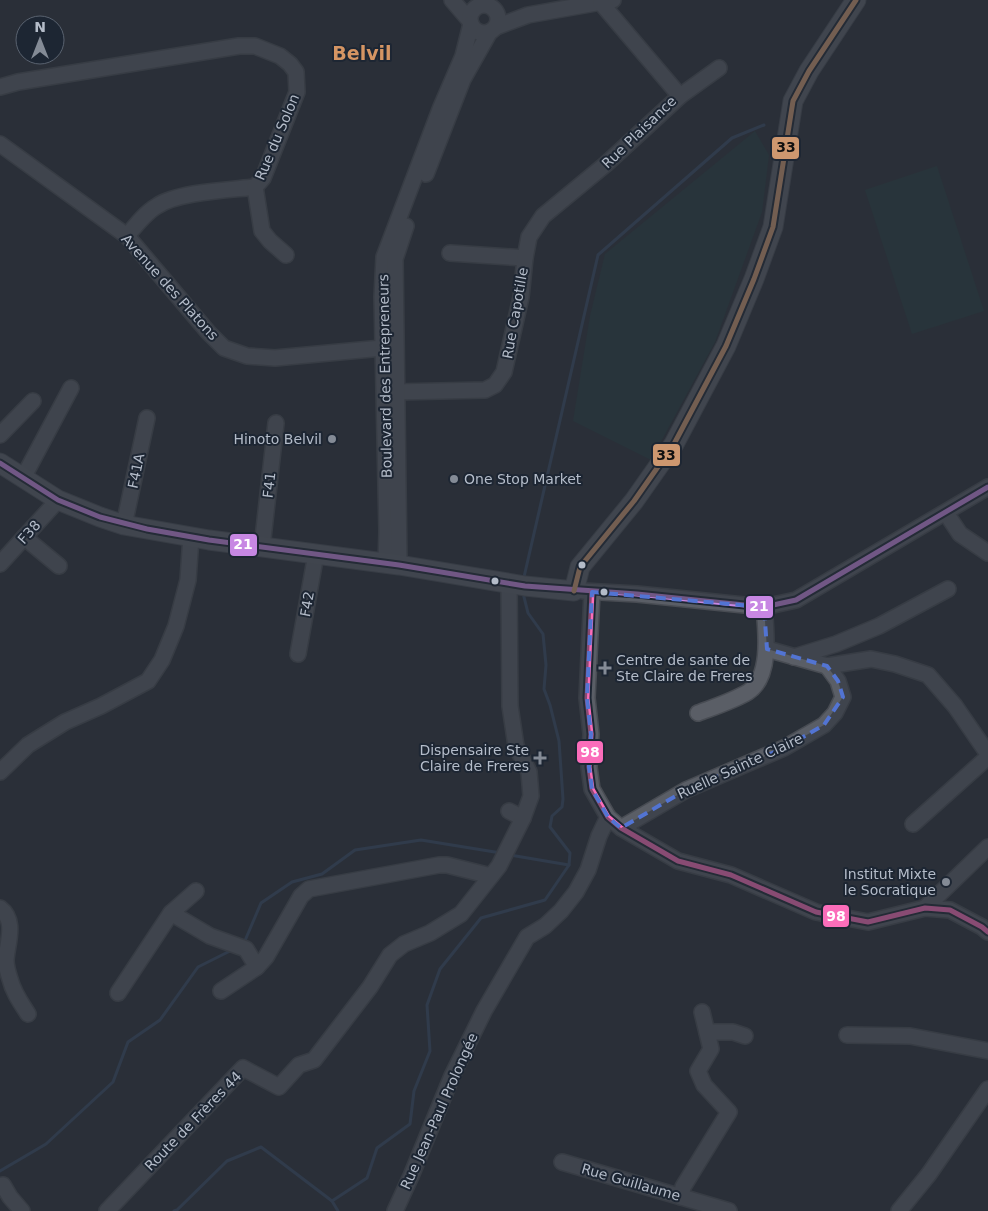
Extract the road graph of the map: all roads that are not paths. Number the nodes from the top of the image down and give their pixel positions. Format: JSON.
{"nodes":[{"id":1,"x":452,"y":0,"type":"edge"},
{"id":2,"x":856,"y":0,"type":"edge"},
{"id":3,"x":607,"y":1,"type":"edge"},
{"id":4,"x":484,"y":5,"type":"edge"},
{"id":5,"x":528,"y":15,"type":"junction"},
{"id":6,"x":470,"y":22,"type":"junction"},
{"id":7,"x":492,"y":30,"type":"junction"},
{"id":8,"x":719,"y":68,"type":"dead end"},
{"id":9,"x":459,"y":77,"type":"junction"},
{"id":10,"x":0,"y":87,"type":"edge"},
{"id":11,"x":680,"y":96,"type":"junction"},
{"id":12,"x":0,"y":144,"type":"edge"},
{"id":13,"x":255,"y":187,"type":"junction"},
{"id":14,"x":127,"y":236,"type":"junction"},
{"id":15,"x":450,"y":254,"type":"dead end"},
{"id":16,"x":286,"y":255,"type":"dead end"},
{"id":17,"x":524,"y":258,"type":"junction"},
{"id":18,"x":389,"y":348,"type":"junction"},
{"id":19,"x":71,"y":388,"type":"dead end"},
{"id":20,"x":396,"y":392,"type":"junction"},
{"id":21,"x":33,"y":401,"type":"dead end"},
{"id":22,"x":147,"y":418,"type":"dead end"},
{"id":23,"x":276,"y":423,"type":"dead end"},
{"id":24,"x":0,"y":435,"type":"edge"},
{"id":25,"x":1,"y":465,"type":"edge"},
{"id":26,"x":392,"y":474,"type":"junction"},
{"id":27,"x":23,"y":478,"type":"junction"},
{"id":28,"x":988,"y":487,"type":"edge"},
{"id":29,"x":58,"y":500,"type":"junction"},
{"id":30,"x":946,"y":513,"type":"junction"},
{"id":31,"x":124,"y":525,"type":"junction"},
{"id":32,"x":24,"y":537,"type":"junction"},
{"id":33,"x":191,"y":537,"type":"junction"},
{"id":34,"x":262,"y":547,"type":"junction"},
{"id":35,"x":988,"y":553,"type":"edge"},
{"id":36,"x":316,"y":554,"type":"junction"},
{"id":37,"x":0,"y":564,"type":"edge"},
{"id":38,"x":392,"y":564,"type":"junction"},
{"id":39,"x":59,"y":566,"type":"dead end"},
{"id":40,"x":510,"y":584,"type":"junction"},
{"id":41,"x":948,"y":589,"type":"dead end"},
{"id":42,"x":583,"y":591,"type":"junction"},
{"id":43,"x":764,"y":607,"type":"junction"},
{"id":44,"x":767,"y":649,"type":"junction"},
{"id":45,"x":298,"y":654,"type":"dead end"},
{"id":46,"x":794,"y":657,"type":"junction"},
{"id":47,"x":827,"y":666,"type":"junction"},
{"id":48,"x":698,"y":714,"type":"dead end"},
{"id":49,"x":988,"y":755,"type":"edge"},
{"id":50,"x":0,"y":772,"type":"edge"},
{"id":51,"x":509,"y":811,"type":"dead end"},
{"id":52,"x":608,"y":817,"type":"junction"},
{"id":53,"x":523,"y":818,"type":"junction"},
{"id":54,"x":913,"y":824,"type":"dead end"},
{"id":55,"x":621,"y":828,"type":"junction"},
{"id":56,"x":988,"y":847,"type":"edge"},
{"id":57,"x":491,"y":876,"type":"junction"},
{"id":58,"x":196,"y":891,"type":"dead end"},
{"id":59,"x":0,"y":908,"type":"edge"},
{"id":60,"x":925,"y":908,"type":"junction"},
{"id":61,"x":171,"y":913,"type":"junction"},
{"id":62,"x":988,"y":932,"type":"edge"},
{"id":63,"x":257,"y":967,"type":"junction"},
{"id":64,"x":221,"y":991,"type":"dead end"},
{"id":65,"x":118,"y":993,"type":"dead end"},
{"id":66,"x":702,"y":1012,"type":"dead end"},
{"id":67,"x":28,"y":1014,"type":"dead end"},
{"id":68,"x":707,"y":1032,"type":"junction"},
{"id":69,"x":846,"y":1035,"type":"dead end"},
{"id":70,"x":745,"y":1036,"type":"dead end"},
{"id":71,"x":988,"y":1051,"type":"edge"},
{"id":72,"x":988,"y":1089,"type":"edge"},
{"id":73,"x":562,"y":1162,"type":"dead end"},
{"id":74,"x":3,"y":1185,"type":"dead end"},
{"id":75,"x":681,"y":1197,"type":"junction"},
{"id":76,"x":22,"y":1211,"type":"edge"},
{"id":77,"x":107,"y":1211,"type":"edge"},
{"id":78,"x":395,"y":1211,"type":"edge"},
{"id":79,"x":729,"y":1211,"type":"edge"},
{"id":80,"x":899,"y":1211,"type":"edge"}],
"edges":[{"from":1,"to":6,"type":"street"},
{"from":2,"to":42,"type":"main road"},
{"from":3,"to":5,"type":"street"},
{"from":3,"to":11,"type":"street","name":"Rue Plaisance"},
{"from":4,"to":5,"type":"street"},
{"from":4,"to":6,"type":"street","name":"Boulevard des Entrepreneurs"},
{"from":4,"to":7,"type":"street"},
{"from":5,"to":7,"type":"street"},
{"from":6,"to":7,"type":"street"},
{"from":6,"to":9,"type":"street","name":"Boulevard des Entrepreneurs"},
{"from":7,"to":9,"type":"street","name":"Boulevard des Entrepreneurs"},
{"from":8,"to":11,"type":"street"},
{"from":9,"to":18,"type":"street","name":"Boulevard des Entrepreneurs"},
{"from":10,"to":13,"type":"street","name":"Rue du Solon"},
{"from":11,"to":17,"type":"street","name":"Rue Plaisance"},
{"from":12,"to":14,"type":"street","name":"Avenue des Platons"},
{"from":13,"to":14,"type":"street","name":"Rue du Solon"},
{"from":13,"to":16,"type":"street"},
{"from":14,"to":18,"type":"street","name":"Avenue des Platons"},
{"from":15,"to":17,"type":"street"},
{"from":17,"to":20,"type":"street","name":"Rue Capotille"},
{"from":18,"to":20,"type":"street","name":"Boulevard des Entrepreneurs"},
{"from":18,"to":26,"type":"street","name":"Boulevard des Entrepreneurs"},
{"from":19,"to":27,"type":"street"},
{"from":20,"to":26,"type":"street","name":"Boulevard des Entrepreneurs"},
{"from":21,"to":24,"type":"street"},
{"from":22,"to":31,"type":"street","name":"F41A","number":"F41A"},
{"from":23,"to":34,"type":"street","name":"F41","number":"F41"},
{"from":25,"to":27,"type":"main road"},
{"from":26,"to":38,"type":"street","name":"Boulevard des Entrepreneurs"},
{"from":27,"to":29,"type":"main road"},
{"from":28,"to":30,"type":"street"},
{"from":29,"to":31,"type":"main road"},
{"from":29,"to":32,"type":"street","name":"F38"},
{"from":30,"to":35,"type":"street"},
{"from":30,"to":43,"type":"street"},
{"from":31,"to":33,"type":"main road"},
{"from":32,"to":37,"type":"street","name":"F38"},
{"from":32,"to":39,"type":"street"},
{"from":33,"to":34,"type":"main road"},
{"from":33,"to":50,"type":"street"},
{"from":34,"to":36,"type":"main road"},
{"from":36,"to":38,"type":"main road"},
{"from":36,"to":45,"type":"street","name":"F42"},
{"from":38,"to":40,"type":"main road"},
{"from":40,"to":42,"type":"main road"},
{"from":40,"to":53,"type":"street","name":"Route de Frères 44"},
{"from":41,"to":46,"type":"street"},
{"from":42,"to":43,"type":"street"},
{"from":42,"to":52,"type":"street"},
{"from":43,"to":44,"type":"street"},
{"from":44,"to":46,"type":"street"},
{"from":44,"to":48,"type":"street"},
{"from":46,"to":47,"type":"street"},
{"from":47,"to":49,"type":"street"},
{"from":47,"to":55,"type":"street","name":"Ruelle Sainte Claire"},
{"from":49,"to":54,"type":"street"},
{"from":51,"to":53,"type":"street"},
{"from":52,"to":55,"type":"street"},
{"from":52,"to":78,"type":"street","name":"Rue Jean-Paul Prolongée"},
{"from":53,"to":57,"type":"street","name":"Route de Frères 44"},
{"from":55,"to":60,"type":"street"},
{"from":56,"to":60,"type":"street"},
{"from":57,"to":63,"type":"street"},
{"from":57,"to":77,"type":"street","name":"Route de Frères 44"},
{"from":58,"to":61,"type":"street"},
{"from":59,"to":67,"type":"street"},
{"from":60,"to":62,"type":"street"},
{"from":61,"to":63,"type":"street"},
{"from":61,"to":65,"type":"street"},
{"from":63,"to":64,"type":"street"},
{"from":66,"to":68,"type":"street"},
{"from":68,"to":70,"type":"street"},
{"from":68,"to":75,"type":"street"},
{"from":69,"to":71,"type":"street"},
{"from":72,"to":80,"type":"street"},
{"from":73,"to":75,"type":"street","name":"Rue Guillaume"},
{"from":74,"to":76,"type":"street"},
{"from":75,"to":79,"type":"street","name":"Rue Guillaume"}]}
